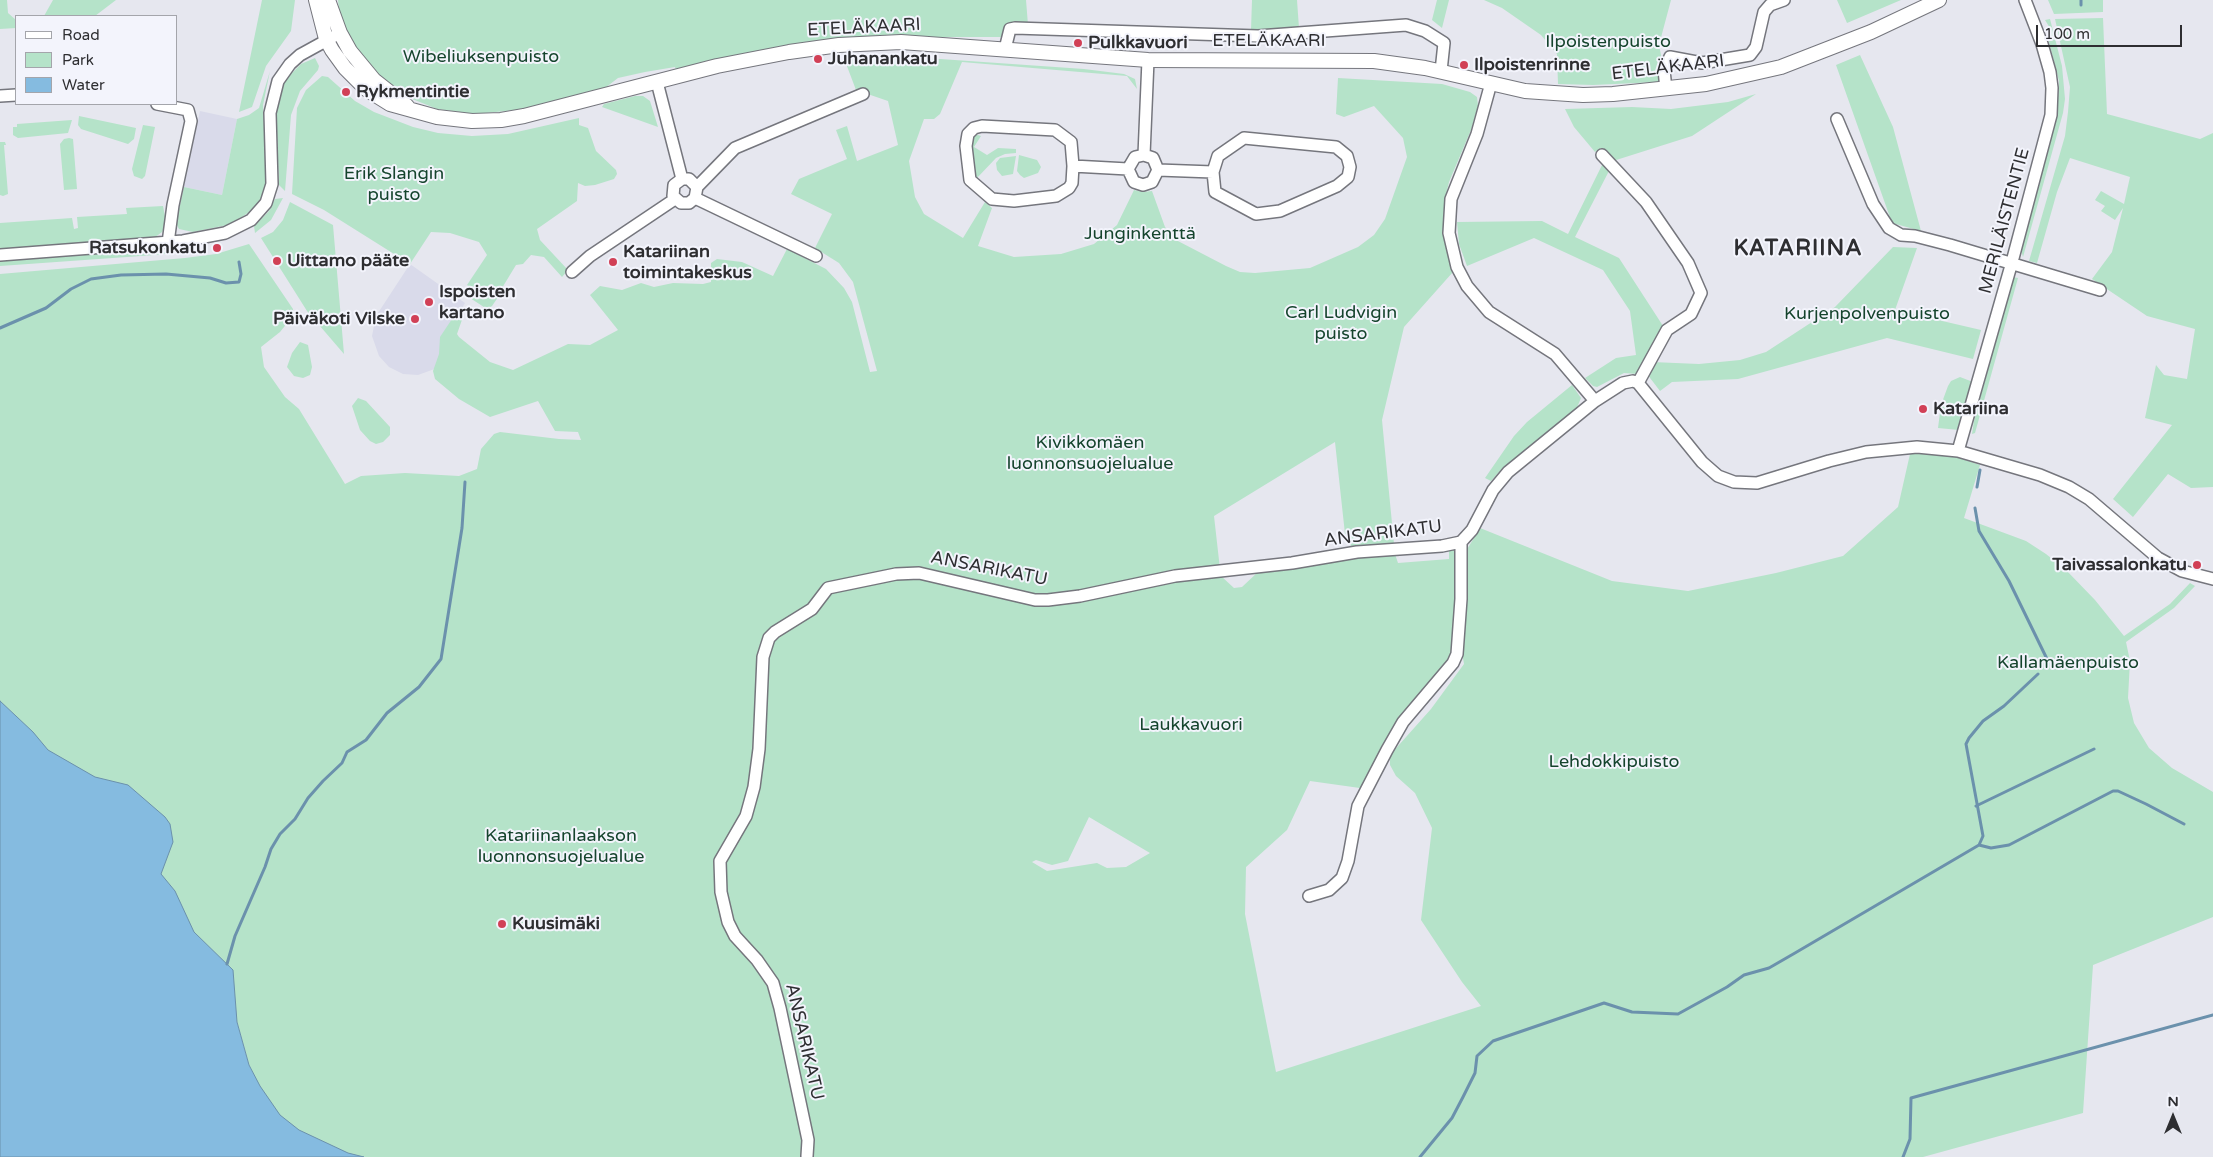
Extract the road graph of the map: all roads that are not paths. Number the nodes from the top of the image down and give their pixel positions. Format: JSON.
{"nodes":[{"id":1,"x":316,"y":0,"type":"edge"},
{"id":2,"x":328,"y":0,"type":"edge"},
{"id":3,"x":1784,"y":0,"type":"edge"},
{"id":4,"x":1939,"y":0,"type":"edge"},
{"id":5,"x":2025,"y":0,"type":"edge"},
{"id":6,"x":340,"y":33,"type":"junction"},
{"id":7,"x":326,"y":40,"type":"junction"},
{"id":8,"x":1006,"y":49,"type":"junction"},
{"id":9,"x":1148,"y":60,"type":"junction"},
{"id":10,"x":1441,"y":72,"type":"junction"},
{"id":11,"x":657,"y":82,"type":"junction"},
{"id":12,"x":1491,"y":83,"type":"junction"},
{"id":13,"x":1666,"y":89,"type":"junction"},
{"id":14,"x":863,"y":94,"type":"dead end"},
{"id":15,"x":15,"y":95,"type":"edge"},
{"id":16,"x":0,"y":96,"type":"edge"},
{"id":17,"x":162,"y":105,"type":"edge"},
{"id":18,"x":410,"y":108,"type":"junction"},
{"id":19,"x":1837,"y":119,"type":"dead end"},
{"id":20,"x":1144,"y":155,"type":"junction"},
{"id":21,"x":1602,"y":155,"type":"dead end"},
{"id":22,"x":1073,"y":166,"type":"junction"},
{"id":23,"x":1128,"y":169,"type":"junction"},
{"id":24,"x":1158,"y":170,"type":"junction"},
{"id":25,"x":1213,"y":172,"type":"junction"},
{"id":26,"x":682,"y":179,"type":"junction"},
{"id":27,"x":696,"y":192,"type":"junction"},
{"id":28,"x":675,"y":199,"type":"junction"},
{"id":29,"x":168,"y":243,"type":"junction"},
{"id":30,"x":0,"y":255,"type":"edge"},
{"id":31,"x":816,"y":256,"type":"dead end"},
{"id":32,"x":2012,"y":262,"type":"junction"},
{"id":33,"x":572,"y":272,"type":"dead end"},
{"id":34,"x":2100,"y":290,"type":"dead end"},
{"id":35,"x":1638,"y":384,"type":"junction"},
{"id":36,"x":1595,"y":401,"type":"junction"},
{"id":37,"x":1958,"y":450,"type":"junction"},
{"id":38,"x":1461,"y":542,"type":"junction"},
{"id":39,"x":2213,"y":580,"type":"edge"},
{"id":40,"x":1309,"y":896,"type":"dead end"},
{"id":41,"x":808,"y":1156,"type":"dead end"}],
"edges":[{"from":1,"to":7,"type":"main road"},
{"from":2,"to":6,"type":"main road","name":"ETELÄKAARI"},
{"from":3,"to":13,"type":"street"},
{"from":4,"to":13,"type":"main road","name":"ETELÄKAARI"},
{"from":5,"to":32,"type":"street","name":"MERILÄISTENTIE"},
{"from":6,"to":7,"type":"street"},
{"from":6,"to":18,"type":"main road","name":"ETELÄKAARI"},
{"from":7,"to":18,"type":"main road","name":"ETELÄKAARI"},
{"from":7,"to":29,"type":"street"},
{"from":8,"to":9,"type":"main road","name":"ETELÄKAARI"},
{"from":8,"to":10,"type":"street"},
{"from":8,"to":11,"type":"main road","name":"ETELÄKAARI"},
{"from":9,"to":10,"type":"main road","name":"ETELÄKAARI"},
{"from":9,"to":20,"type":"street"},
{"from":10,"to":12,"type":"main road","name":"ETELÄKAARI"},
{"from":11,"to":18,"type":"main road","name":"ETELÄKAARI"},
{"from":11,"to":26,"type":"street"},
{"from":12,"to":13,"type":"main road","name":"ETELÄKAARI"},
{"from":12,"to":36,"type":"street"},
{"from":14,"to":27,"type":"street"},
{"from":15,"to":16,"type":"street"},
{"from":17,"to":29,"type":"street"},
{"from":19,"to":32,"type":"street"},
{"from":20,"to":23,"type":"street"},
{"from":20,"to":24,"type":"street"},
{"from":21,"to":35,"type":"street"},
{"from":22,"to":22,"type":"street"},
{"from":22,"to":23,"type":"street"},
{"from":23,"to":24,"type":"street"},
{"from":24,"to":25,"type":"street"},
{"from":25,"to":25,"type":"street"},
{"from":26,"to":27,"type":"street"},
{"from":26,"to":28,"type":"street"},
{"from":27,"to":28,"type":"street"},
{"from":27,"to":31,"type":"street"},
{"from":28,"to":33,"type":"street"},
{"from":29,"to":30,"type":"street"},
{"from":32,"to":34,"type":"street"},
{"from":32,"to":37,"type":"street","name":"MERILÄISTENTIE"},
{"from":35,"to":36,"type":"street","name":"ANSARIKATU"},
{"from":35,"to":37,"type":"street"},
{"from":36,"to":38,"type":"street","name":"ANSARIKATU"},
{"from":37,"to":39,"type":"street"},
{"from":38,"to":40,"type":"street"},
{"from":38,"to":41,"type":"street","name":"ANSARIKATU"}]}
